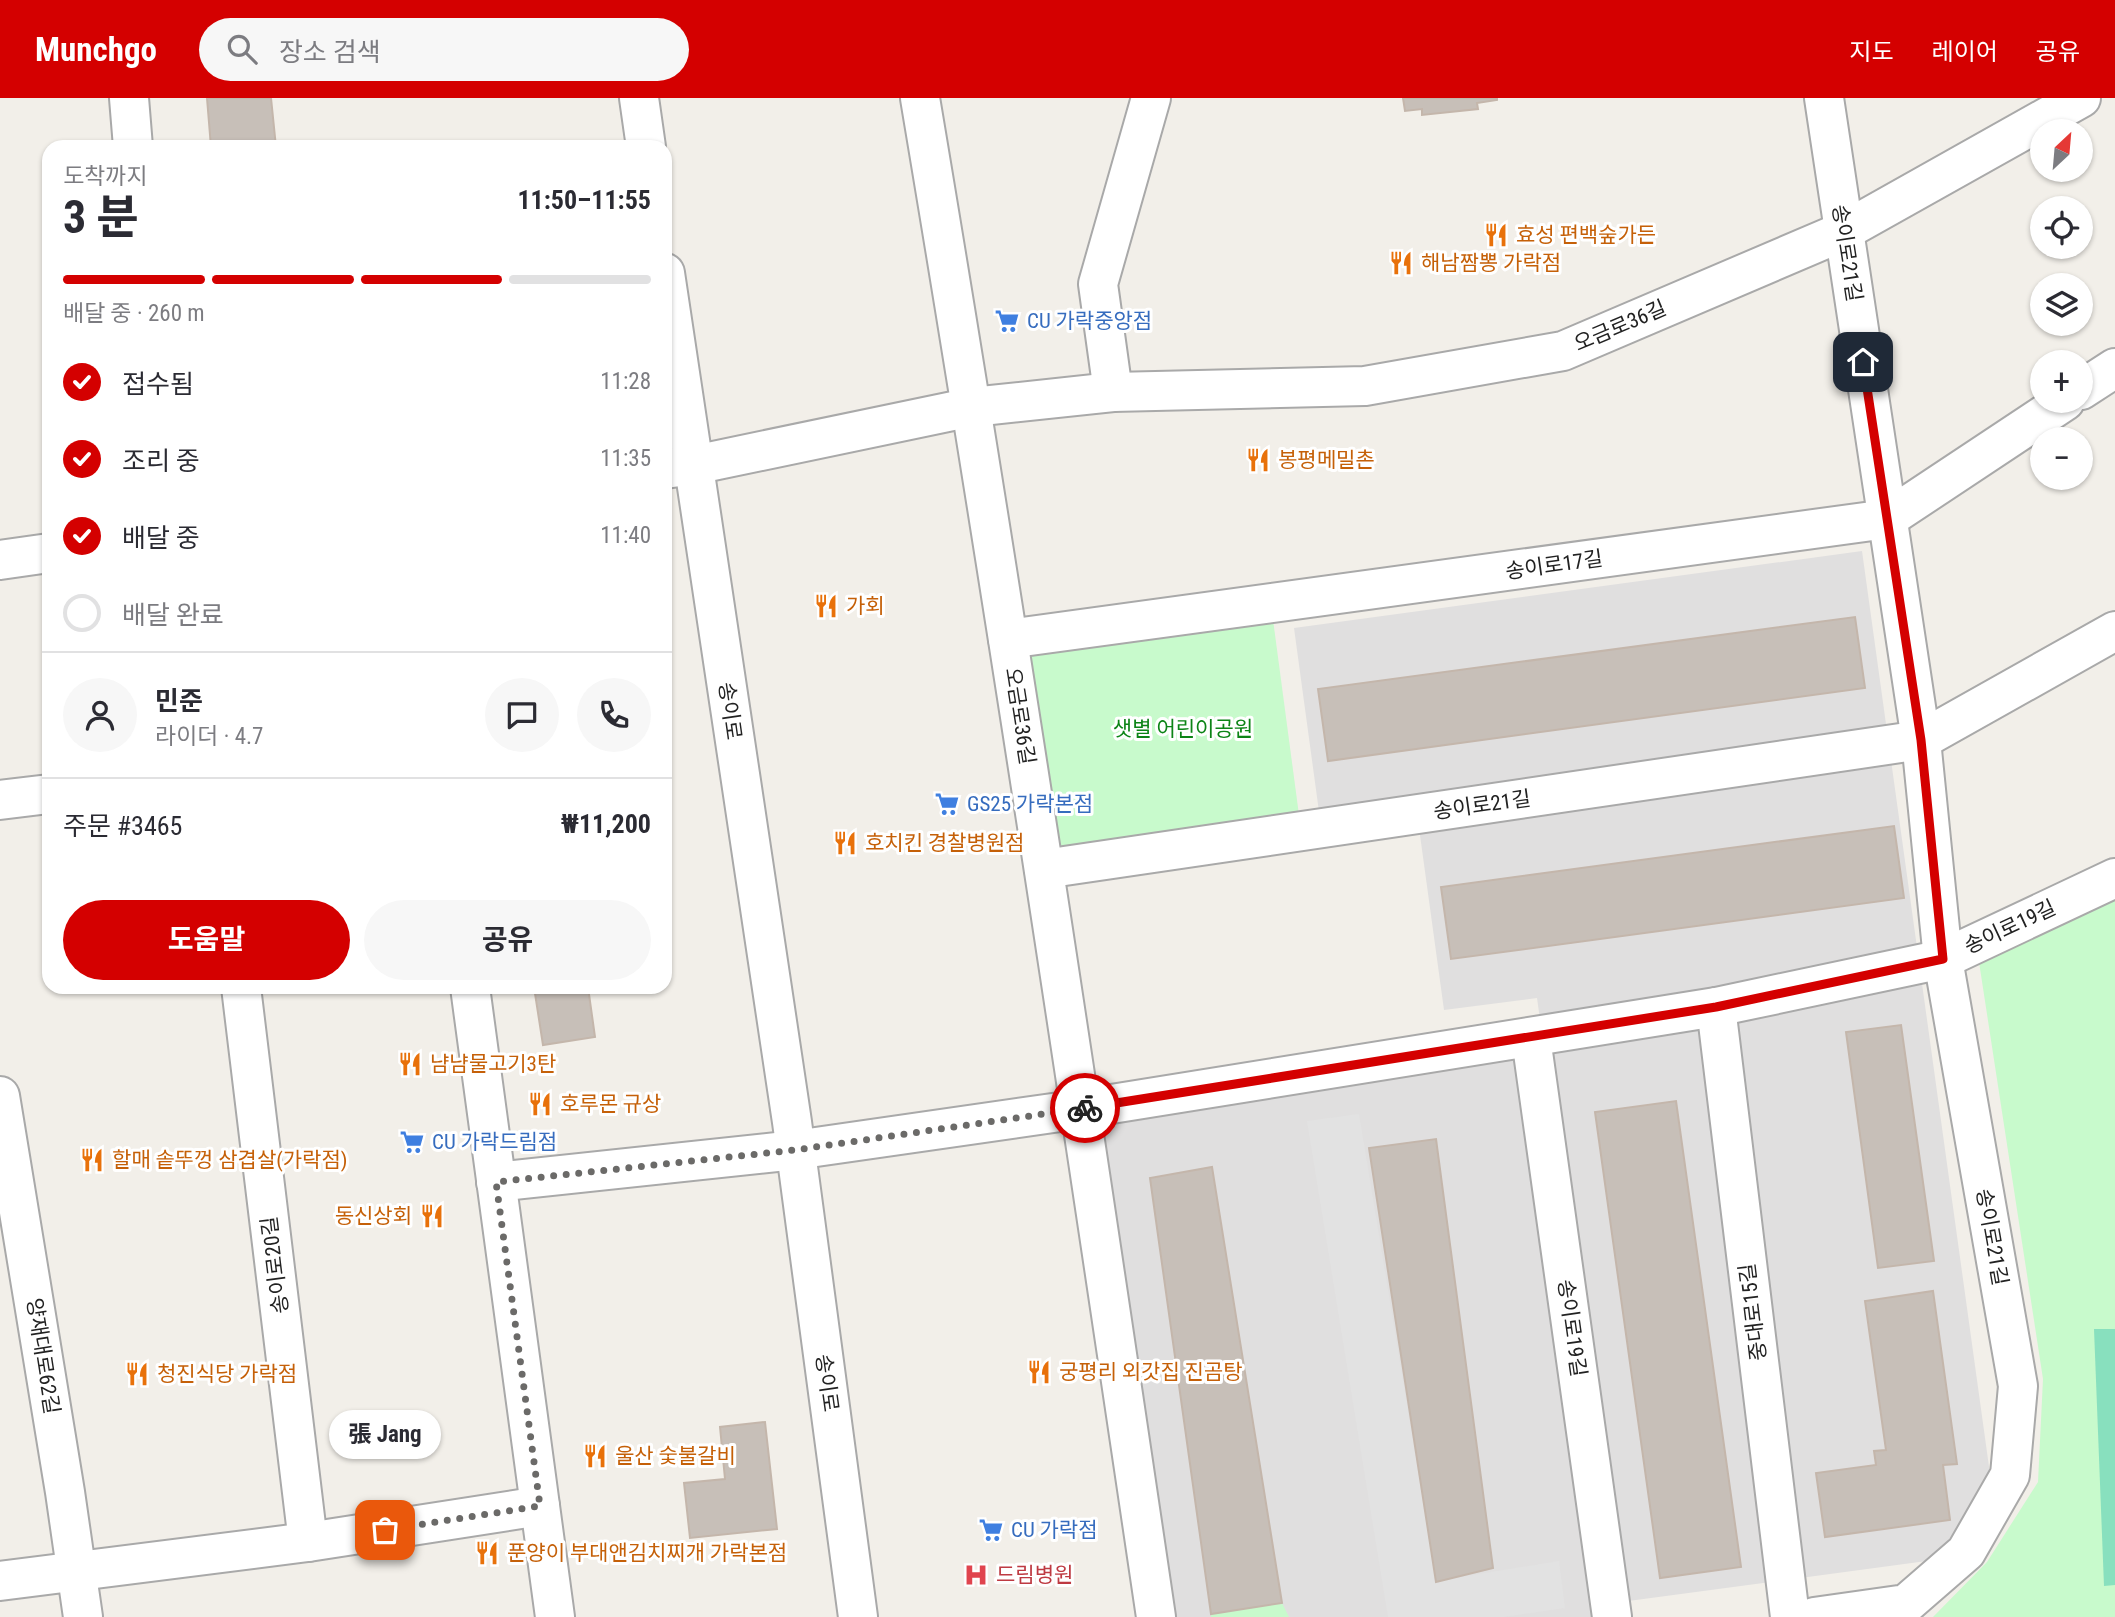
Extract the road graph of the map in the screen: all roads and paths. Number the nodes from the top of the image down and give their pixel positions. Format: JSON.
{"nodes":[{"id":1,"x":129,"y":98,"type":"edge"},
{"id":2,"x":639,"y":98,"type":"edge"},
{"id":3,"x":920,"y":98,"type":"edge"},
{"id":4,"x":1151,"y":98,"type":"edge"},
{"id":5,"x":1824,"y":98,"type":"edge"},
{"id":6,"x":2081,"y":98,"type":"edge"},
{"id":7,"x":132,"y":140,"type":"edge"},
{"id":8,"x":645,"y":140,"type":"edge"},
{"id":9,"x":1843,"y":231,"type":"junction"},
{"id":10,"x":2115,"y":368,"type":"edge"},
{"id":11,"x":672,"y":370,"type":"edge"},
{"id":12,"x":2093,"y":382,"type":"edge"},
{"id":13,"x":1113,"y":392,"type":"junction"},
{"id":14,"x":972,"y":407,"type":"junction"},
{"id":15,"x":2047,"y":413,"type":"edge"},
{"id":16,"x":679,"y":467,"type":"edge"},
{"id":17,"x":1887,"y":519,"type":"junction"},
{"id":18,"x":42,"y":554,"type":"edge"},
{"id":19,"x":0,"y":560,"type":"edge"},
{"id":20,"x":2115,"y":631,"type":"edge"},
{"id":21,"x":1008,"y":639,"type":"junction"},
{"id":22,"x":1921,"y":740,"type":"junction"},
{"id":23,"x":42,"y":795,"type":"edge"},
{"id":24,"x":0,"y":800,"type":"edge"},
{"id":25,"x":1044,"y":869,"type":"junction"},
{"id":26,"x":2115,"y":878,"type":"edge"},
{"id":27,"x":1943,"y":959,"type":"junction"},
{"id":28,"x":242,"y":994,"type":"edge"},
{"id":29,"x":471,"y":994,"type":"edge"},
{"id":30,"x":1716,"y":1007,"type":"junction"},
{"id":31,"x":1531,"y":1038,"type":"junction"},
{"id":32,"x":0,"y":1096,"type":"edge"},
{"id":33,"x":1081,"y":1109,"type":"junction"},
{"id":34,"x":795,"y":1150,"type":"junction"},
{"id":35,"x":496,"y":1182,"type":"junction"},
{"id":36,"x":540,"y":1506,"type":"junction"},
{"id":37,"x":308,"y":1542,"type":"junction"},
{"id":38,"x":76,"y":1571,"type":"junction"},
{"id":39,"x":0,"y":1581,"type":"edge"},
{"id":40,"x":83,"y":1617,"type":"edge"},
{"id":41,"x":555,"y":1617,"type":"edge"},
{"id":42,"x":858,"y":1617,"type":"edge"},
{"id":43,"x":1156,"y":1617,"type":"edge"},
{"id":44,"x":1612,"y":1617,"type":"edge"},
{"id":45,"x":1790,"y":1617,"type":"edge"},
{"id":46,"x":1814,"y":1617,"type":"edge"}],
"edges":[{"from":1,"to":7,"type":"street"},
{"from":2,"to":8,"type":"street"},
{"from":3,"to":14,"type":"street","name":"오금로36길"},
{"from":4,"to":13,"type":"street"},
{"from":5,"to":9,"type":"street","name":"송이로21길"},
{"from":6,"to":9,"type":"street","name":"오금로36길"},
{"from":9,"to":13,"type":"street","name":"오금로36길"},
{"from":9,"to":17,"type":"street","name":"송이로21길"},
{"from":10,"to":12,"type":"street"},
{"from":11,"to":16,"type":"street","name":"송이로"},
{"from":13,"to":14,"type":"street","name":"오금로36길"},
{"from":14,"to":16,"type":"street","name":"오금로36길"},
{"from":14,"to":21,"type":"street","name":"오금로36길"},
{"from":15,"to":17,"type":"street","name":"송이로17길"},
{"from":16,"to":34,"type":"street","name":"송이로"},
{"from":17,"to":21,"type":"street","name":"송이로17길"},
{"from":17,"to":22,"type":"street","name":"송이로21길"},
{"from":18,"to":19,"type":"street"},
{"from":20,"to":22,"type":"street","name":"송이로21길"},
{"from":21,"to":25,"type":"street","name":"오금로36길"},
{"from":22,"to":25,"type":"street","name":"송이로21길"},
{"from":22,"to":27,"type":"street","name":"송이로21길"},
{"from":23,"to":24,"type":"street"},
{"from":25,"to":33,"type":"street","name":"오금로36길"},
{"from":26,"to":27,"type":"street","name":"송이로19길"},
{"from":27,"to":30,"type":"street","name":"송이로19길"},
{"from":27,"to":46,"type":"street","name":"송이로21길"},
{"from":28,"to":37,"type":"street","name":"송이로20길"},
{"from":29,"to":35,"type":"street"},
{"from":30,"to":31,"type":"street","name":"송이로19길"},
{"from":30,"to":45,"type":"street","name":"중대로15길"},
{"from":31,"to":33,"type":"street","name":"송이로19길"},
{"from":31,"to":44,"type":"street","name":"송이로19길"},
{"from":32,"to":38,"type":"street","name":"양재대로62길"},
{"from":33,"to":34,"type":"street","name":"송이로19길"},
{"from":33,"to":43,"type":"street"},
{"from":34,"to":35,"type":"street"},
{"from":34,"to":42,"type":"street","name":"송이로"},
{"from":35,"to":36,"type":"street"},
{"from":36,"to":37,"type":"street"},
{"from":36,"to":41,"type":"street"},
{"from":37,"to":38,"type":"street"},
{"from":38,"to":39,"type":"street"},
{"from":38,"to":40,"type":"street","name":"양재대로62길"}]}
